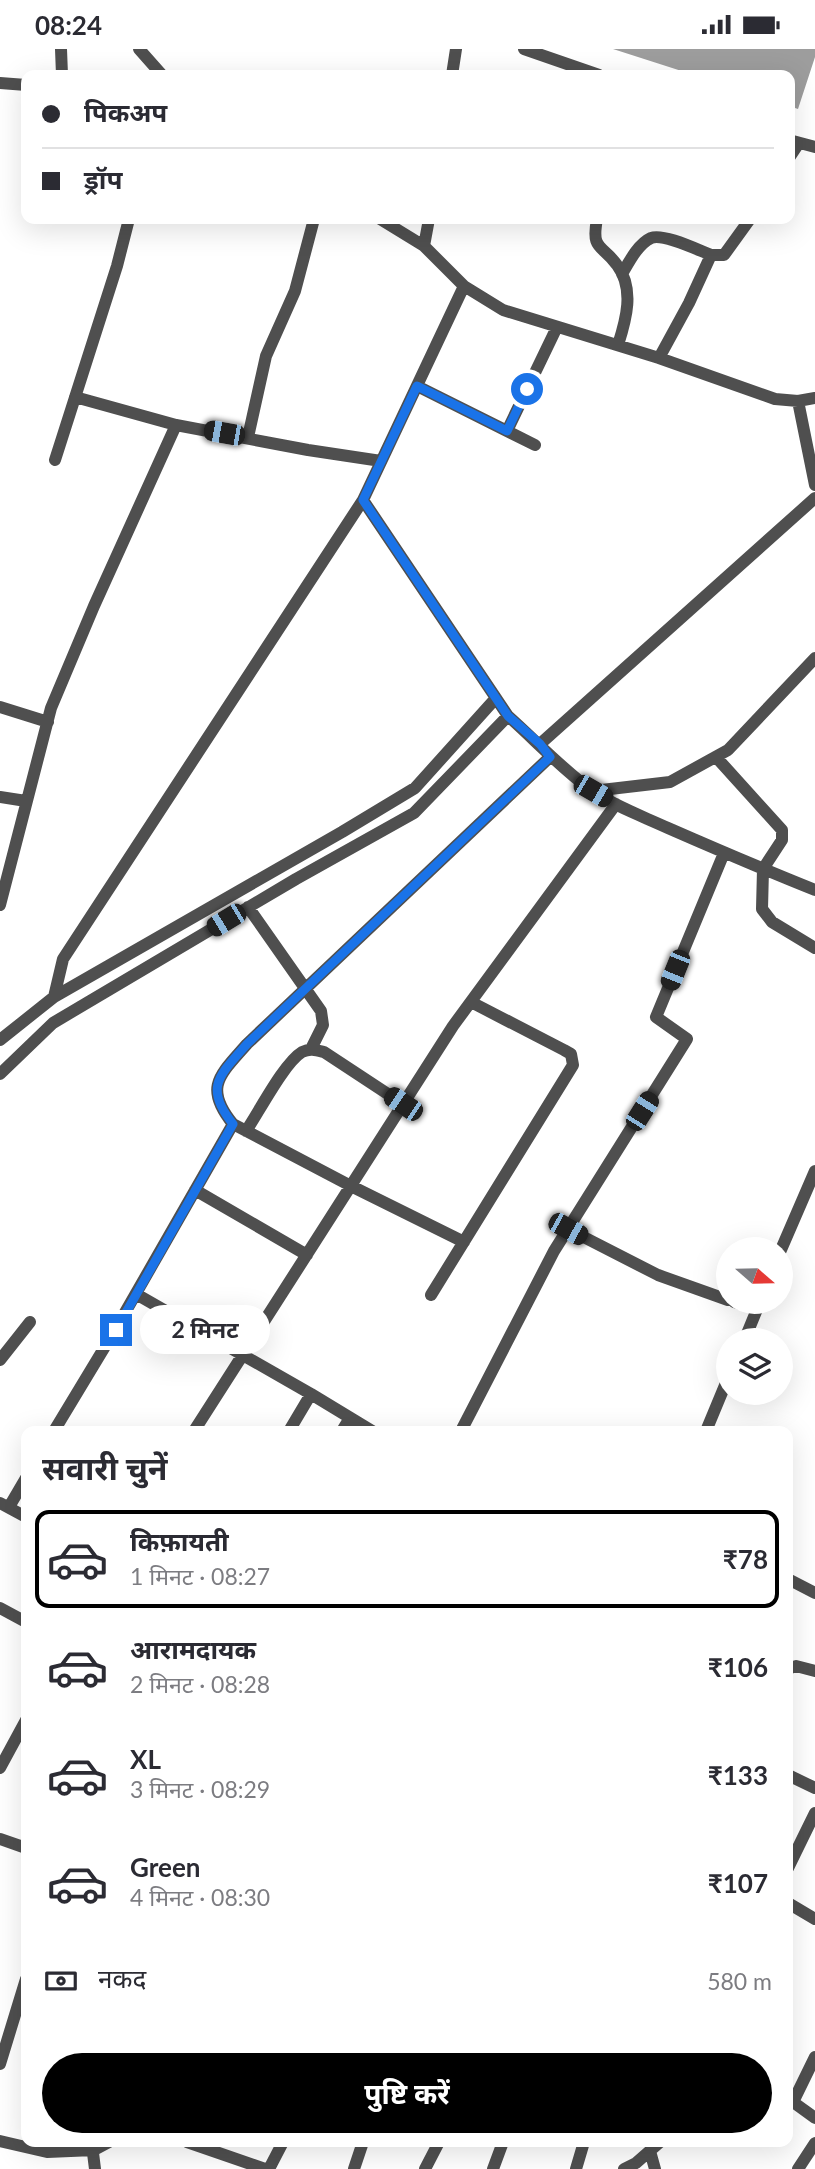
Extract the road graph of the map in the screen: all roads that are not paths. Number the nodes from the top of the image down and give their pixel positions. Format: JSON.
{"nodes":[{"id":1,"x":61,"y":49,"type":"edge"},
{"id":2,"x":139,"y":49,"type":"edge"},
{"id":3,"x":456,"y":49,"type":"edge"},
{"id":4,"x":524,"y":49,"type":"edge"},
{"id":5,"x":62,"y":70,"type":"edge"},
{"id":6,"x":158,"y":70,"type":"edge"},
{"id":7,"x":453,"y":70,"type":"edge"},
{"id":8,"x":585,"y":70,"type":"edge"},
{"id":9,"x":0,"y":83,"type":"edge"},
{"id":10,"x":21,"y":85,"type":"edge"},
{"id":11,"x":127,"y":224,"type":"edge"},
{"id":12,"x":313,"y":224,"type":"edge"},
{"id":13,"x":388,"y":224,"type":"edge"},
{"id":14,"x":428,"y":224,"type":"edge"},
{"id":15,"x":597,"y":224,"type":"edge"},
{"id":16,"x":746,"y":224,"type":"edge"},
{"id":17,"x":425,"y":246,"type":"junction"},
{"id":18,"x":711,"y":255,"type":"junction"},
{"id":19,"x":622,"y":274,"type":"junction"},
{"id":20,"x":464,"y":286,"type":"junction"},
{"id":21,"x":558,"y":327,"type":"junction"},
{"id":22,"x":618,"y":345,"type":"junction"},
{"id":23,"x":659,"y":358,"type":"junction"},
{"id":24,"x":417,"y":386,"type":"junction"},
{"id":25,"x":75,"y":397,"type":"junction"},
{"id":26,"x":815,"y":398,"type":"edge"},
{"id":27,"x":798,"y":401,"type":"junction"},
{"id":28,"x":176,"y":425,"type":"junction"},
{"id":29,"x":507,"y":431,"type":"junction"},
{"id":30,"x":248,"y":437,"type":"junction"},
{"id":31,"x":535,"y":445,"type":"dead end"},
{"id":32,"x":55,"y":460,"type":"dead end"},
{"id":33,"x":381,"y":461,"type":"junction"},
{"id":34,"x":815,"y":485,"type":"edge"},
{"id":35,"x":815,"y":498,"type":"edge"},
{"id":36,"x":363,"y":500,"type":"junction"},
{"id":37,"x":815,"y":657,"type":"edge"},
{"id":38,"x":496,"y":698,"type":"junction"},
{"id":39,"x":0,"y":707,"type":"edge"},
{"id":40,"x":508,"y":716,"type":"junction"},
{"id":41,"x":48,"y":722,"type":"junction"},
{"id":42,"x":540,"y":744,"type":"junction"},
{"id":43,"x":550,"y":757,"type":"junction"},
{"id":44,"x":716,"y":757,"type":"junction"},
{"id":45,"x":593,"y":791,"type":"junction"},
{"id":46,"x":0,"y":797,"type":"edge"},
{"id":47,"x":26,"y":801,"type":"junction"},
{"id":48,"x":616,"y":804,"type":"junction"},
{"id":49,"x":724,"y":853,"type":"junction"},
{"id":50,"x":763,"y":869,"type":"junction"},
{"id":51,"x":815,"y":890,"type":"edge"},
{"id":52,"x":0,"y":905,"type":"edge"},
{"id":53,"x":248,"y":907,"type":"junction"},
{"id":54,"x":815,"y":948,"type":"edge"},
{"id":55,"x":306,"y":988,"type":"junction"},
{"id":56,"x":54,"y":997,"type":"junction"},
{"id":57,"x":471,"y":1002,"type":"junction"},
{"id":58,"x":0,"y":1040,"type":"edge"},
{"id":59,"x":311,"y":1049,"type":"junction"},
{"id":60,"x":0,"y":1074,"type":"edge"},
{"id":61,"x":403,"y":1104,"type":"junction"},
{"id":62,"x":233,"y":1124,"type":"junction"},
{"id":63,"x":246,"y":1131,"type":"junction"},
{"id":64,"x":815,"y":1171,"type":"edge"},
{"id":65,"x":351,"y":1186,"type":"junction"},
{"id":66,"x":195,"y":1191,"type":"junction"},
{"id":67,"x":568,"y":1229,"type":"junction"},
{"id":68,"x":786,"y":1237,"type":"edge"},
{"id":69,"x":464,"y":1242,"type":"junction"},
{"id":70,"x":307,"y":1255,"type":"junction"},
{"id":71,"x":136,"y":1294,"type":"junction"},
{"id":72,"x":431,"y":1295,"type":"dead end"},
{"id":73,"x":716,"y":1296,"type":"edge"},
{"id":74,"x":30,"y":1322,"type":"dead end"},
{"id":75,"x":243,"y":1356,"type":"junction"},
{"id":76,"x":0,"y":1360,"type":"edge"},
{"id":77,"x":311,"y":1394,"type":"junction"},
{"id":78,"x":717,"y":1405,"type":"edge"},
{"id":79,"x":350,"y":1418,"type":"junction"},
{"id":80,"x":57,"y":1426,"type":"edge"},
{"id":81,"x":197,"y":1426,"type":"edge"},
{"id":82,"x":292,"y":1426,"type":"edge"},
{"id":83,"x":345,"y":1426,"type":"edge"},
{"id":84,"x":364,"y":1426,"type":"edge"},
{"id":85,"x":464,"y":1426,"type":"edge"},
{"id":86,"x":708,"y":1426,"type":"edge"},
{"id":87,"x":21,"y":1484,"type":"edge"},
{"id":88,"x":4,"y":1505,"type":"edge"},
{"id":89,"x":21,"y":1514,"type":"edge"},
{"id":90,"x":793,"y":1582,"type":"edge"},
{"id":91,"x":815,"y":1593,"type":"edge"},
{"id":92,"x":0,"y":1608,"type":"edge"},
{"id":93,"x":21,"y":1619,"type":"edge"},
{"id":94,"x":793,"y":1667,"type":"edge"},
{"id":95,"x":815,"y":1671,"type":"edge"},
{"id":96,"x":21,"y":1729,"type":"edge"},
{"id":97,"x":0,"y":1768,"type":"edge"},
{"id":98,"x":793,"y":1777,"type":"edge"},
{"id":99,"x":815,"y":1788,"type":"edge"},
{"id":100,"x":815,"y":1813,"type":"edge"},
{"id":101,"x":0,"y":1839,"type":"edge"},
{"id":102,"x":21,"y":1846,"type":"edge"},
{"id":103,"x":793,"y":1858,"type":"edge"},
{"id":104,"x":793,"y":1906,"type":"edge"},
{"id":105,"x":815,"y":1919,"type":"edge"},
{"id":106,"x":21,"y":1994,"type":"edge"},
{"id":107,"x":2,"y":2051,"type":"edge"},
{"id":108,"x":815,"y":2057,"type":"edge"},
{"id":109,"x":0,"y":2064,"type":"edge"},
{"id":110,"x":815,"y":2118,"type":"edge"},
{"id":111,"x":0,"y":2141,"type":"edge"},
{"id":112,"x":815,"y":2143,"type":"edge"},
{"id":113,"x":21,"y":2146,"type":"edge"},
{"id":114,"x":26,"y":2147,"type":"edge"},
{"id":115,"x":84,"y":2147,"type":"edge"},
{"id":116,"x":92,"y":2147,"type":"edge"},
{"id":117,"x":202,"y":2147,"type":"edge"},
{"id":118,"x":279,"y":2147,"type":"edge"},
{"id":119,"x":361,"y":2147,"type":"edge"},
{"id":120,"x":436,"y":2147,"type":"edge"},
{"id":121,"x":501,"y":2147,"type":"edge"},
{"id":122,"x":583,"y":2147,"type":"edge"},
{"id":123,"x":654,"y":2147,"type":"edge"},
{"id":124,"x":650,"y":2151,"type":"junction"},
{"id":125,"x":95,"y":2169,"type":"edge"},
{"id":126,"x":267,"y":2169,"type":"edge"},
{"id":127,"x":354,"y":2169,"type":"edge"},
{"id":128,"x":425,"y":2169,"type":"edge"},
{"id":129,"x":493,"y":2169,"type":"edge"},
{"id":130,"x":576,"y":2169,"type":"edge"},
{"id":131,"x":624,"y":2169,"type":"edge"},
{"id":132,"x":655,"y":2169,"type":"edge"},
{"id":133,"x":798,"y":2169,"type":"edge"}],
"edges":[{"from":1,"to":5,"type":"street"},
{"from":2,"to":6,"type":"street"},
{"from":3,"to":7,"type":"street"},
{"from":4,"to":8,"type":"street"},
{"from":9,"to":10,"type":"street"},
{"from":11,"to":25,"type":"street"},
{"from":12,"to":30,"type":"street"},
{"from":13,"to":17,"type":"street"},
{"from":14,"to":17,"type":"street"},
{"from":15,"to":19,"type":"street"},
{"from":16,"to":18,"type":"street"},
{"from":17,"to":20,"type":"street"},
{"from":18,"to":19,"type":"street"},
{"from":18,"to":23,"type":"street"},
{"from":19,"to":22,"type":"street"},
{"from":20,"to":21,"type":"street"},
{"from":20,"to":24,"type":"street"},
{"from":21,"to":22,"type":"street"},
{"from":21,"to":29,"type":"street"},
{"from":22,"to":23,"type":"street"},
{"from":23,"to":27,"type":"street"},
{"from":24,"to":29,"type":"street"},
{"from":24,"to":33,"type":"street"},
{"from":25,"to":28,"type":"street"},
{"from":25,"to":32,"type":"street"},
{"from":26,"to":27,"type":"street"},
{"from":27,"to":34,"type":"street"},
{"from":28,"to":30,"type":"street"},
{"from":28,"to":41,"type":"street"},
{"from":29,"to":31,"type":"street"},
{"from":30,"to":33,"type":"street"},
{"from":33,"to":36,"type":"street"},
{"from":35,"to":42,"type":"street"},
{"from":36,"to":38,"type":"street"},
{"from":36,"to":56,"type":"street"},
{"from":37,"to":44,"type":"street"},
{"from":38,"to":40,"type":"street"},
{"from":38,"to":56,"type":"street"},
{"from":39,"to":41,"type":"street"},
{"from":40,"to":42,"type":"street"},
{"from":40,"to":53,"type":"street"},
{"from":41,"to":47,"type":"street"},
{"from":42,"to":43,"type":"street"},
{"from":43,"to":45,"type":"street"},
{"from":43,"to":55,"type":"street"},
{"from":44,"to":45,"type":"street"},
{"from":44,"to":50,"type":"street"},
{"from":45,"to":48,"type":"street"},
{"from":46,"to":47,"type":"street"},
{"from":47,"to":52,"type":"street"},
{"from":48,"to":49,"type":"street"},
{"from":48,"to":57,"type":"street"},
{"from":49,"to":50,"type":"street"},
{"from":49,"to":67,"type":"street"},
{"from":50,"to":51,"type":"street"},
{"from":50,"to":54,"type":"street"},
{"from":53,"to":55,"type":"street"},
{"from":53,"to":60,"type":"street"},
{"from":55,"to":59,"type":"street"},
{"from":55,"to":62,"type":"street"},
{"from":56,"to":58,"type":"street"},
{"from":57,"to":61,"type":"street"},
{"from":57,"to":69,"type":"street"},
{"from":59,"to":61,"type":"street"},
{"from":59,"to":63,"type":"street"},
{"from":61,"to":65,"type":"street"},
{"from":62,"to":63,"type":"street"},
{"from":62,"to":66,"type":"street"},
{"from":63,"to":65,"type":"street"},
{"from":64,"to":68,"type":"street"},
{"from":65,"to":69,"type":"street"},
{"from":65,"to":70,"type":"street"},
{"from":66,"to":70,"type":"street"},
{"from":66,"to":71,"type":"street"},
{"from":67,"to":73,"type":"street"},
{"from":67,"to":85,"type":"street"},
{"from":69,"to":72,"type":"street"},
{"from":70,"to":75,"type":"street"},
{"from":71,"to":75,"type":"street"},
{"from":71,"to":80,"type":"street"},
{"from":74,"to":76,"type":"street"},
{"from":75,"to":77,"type":"street"},
{"from":75,"to":81,"type":"street"},
{"from":77,"to":79,"type":"street"},
{"from":77,"to":82,"type":"street"},
{"from":78,"to":86,"type":"street"},
{"from":79,"to":83,"type":"street"},
{"from":79,"to":84,"type":"street"},
{"from":87,"to":88,"type":"street"},
{"from":88,"to":89,"type":"street"},
{"from":90,"to":91,"type":"street"},
{"from":92,"to":93,"type":"street"},
{"from":94,"to":95,"type":"street"},
{"from":96,"to":97,"type":"street"},
{"from":98,"to":99,"type":"street"},
{"from":100,"to":103,"type":"street"},
{"from":101,"to":102,"type":"street"},
{"from":104,"to":105,"type":"street"},
{"from":106,"to":107,"type":"street"},
{"from":107,"to":109,"type":"street"},
{"from":108,"to":110,"type":"street"},
{"from":111,"to":113,"type":"street"},
{"from":112,"to":133,"type":"street"},
{"from":114,"to":115,"type":"street"},
{"from":116,"to":125,"type":"street"},
{"from":117,"to":126,"type":"street"},
{"from":118,"to":126,"type":"street"},
{"from":119,"to":127,"type":"street"},
{"from":120,"to":128,"type":"street"},
{"from":121,"to":129,"type":"street"},
{"from":122,"to":130,"type":"street"},
{"from":123,"to":124,"type":"street"},
{"from":124,"to":131,"type":"street"},
{"from":124,"to":132,"type":"street"}]}
